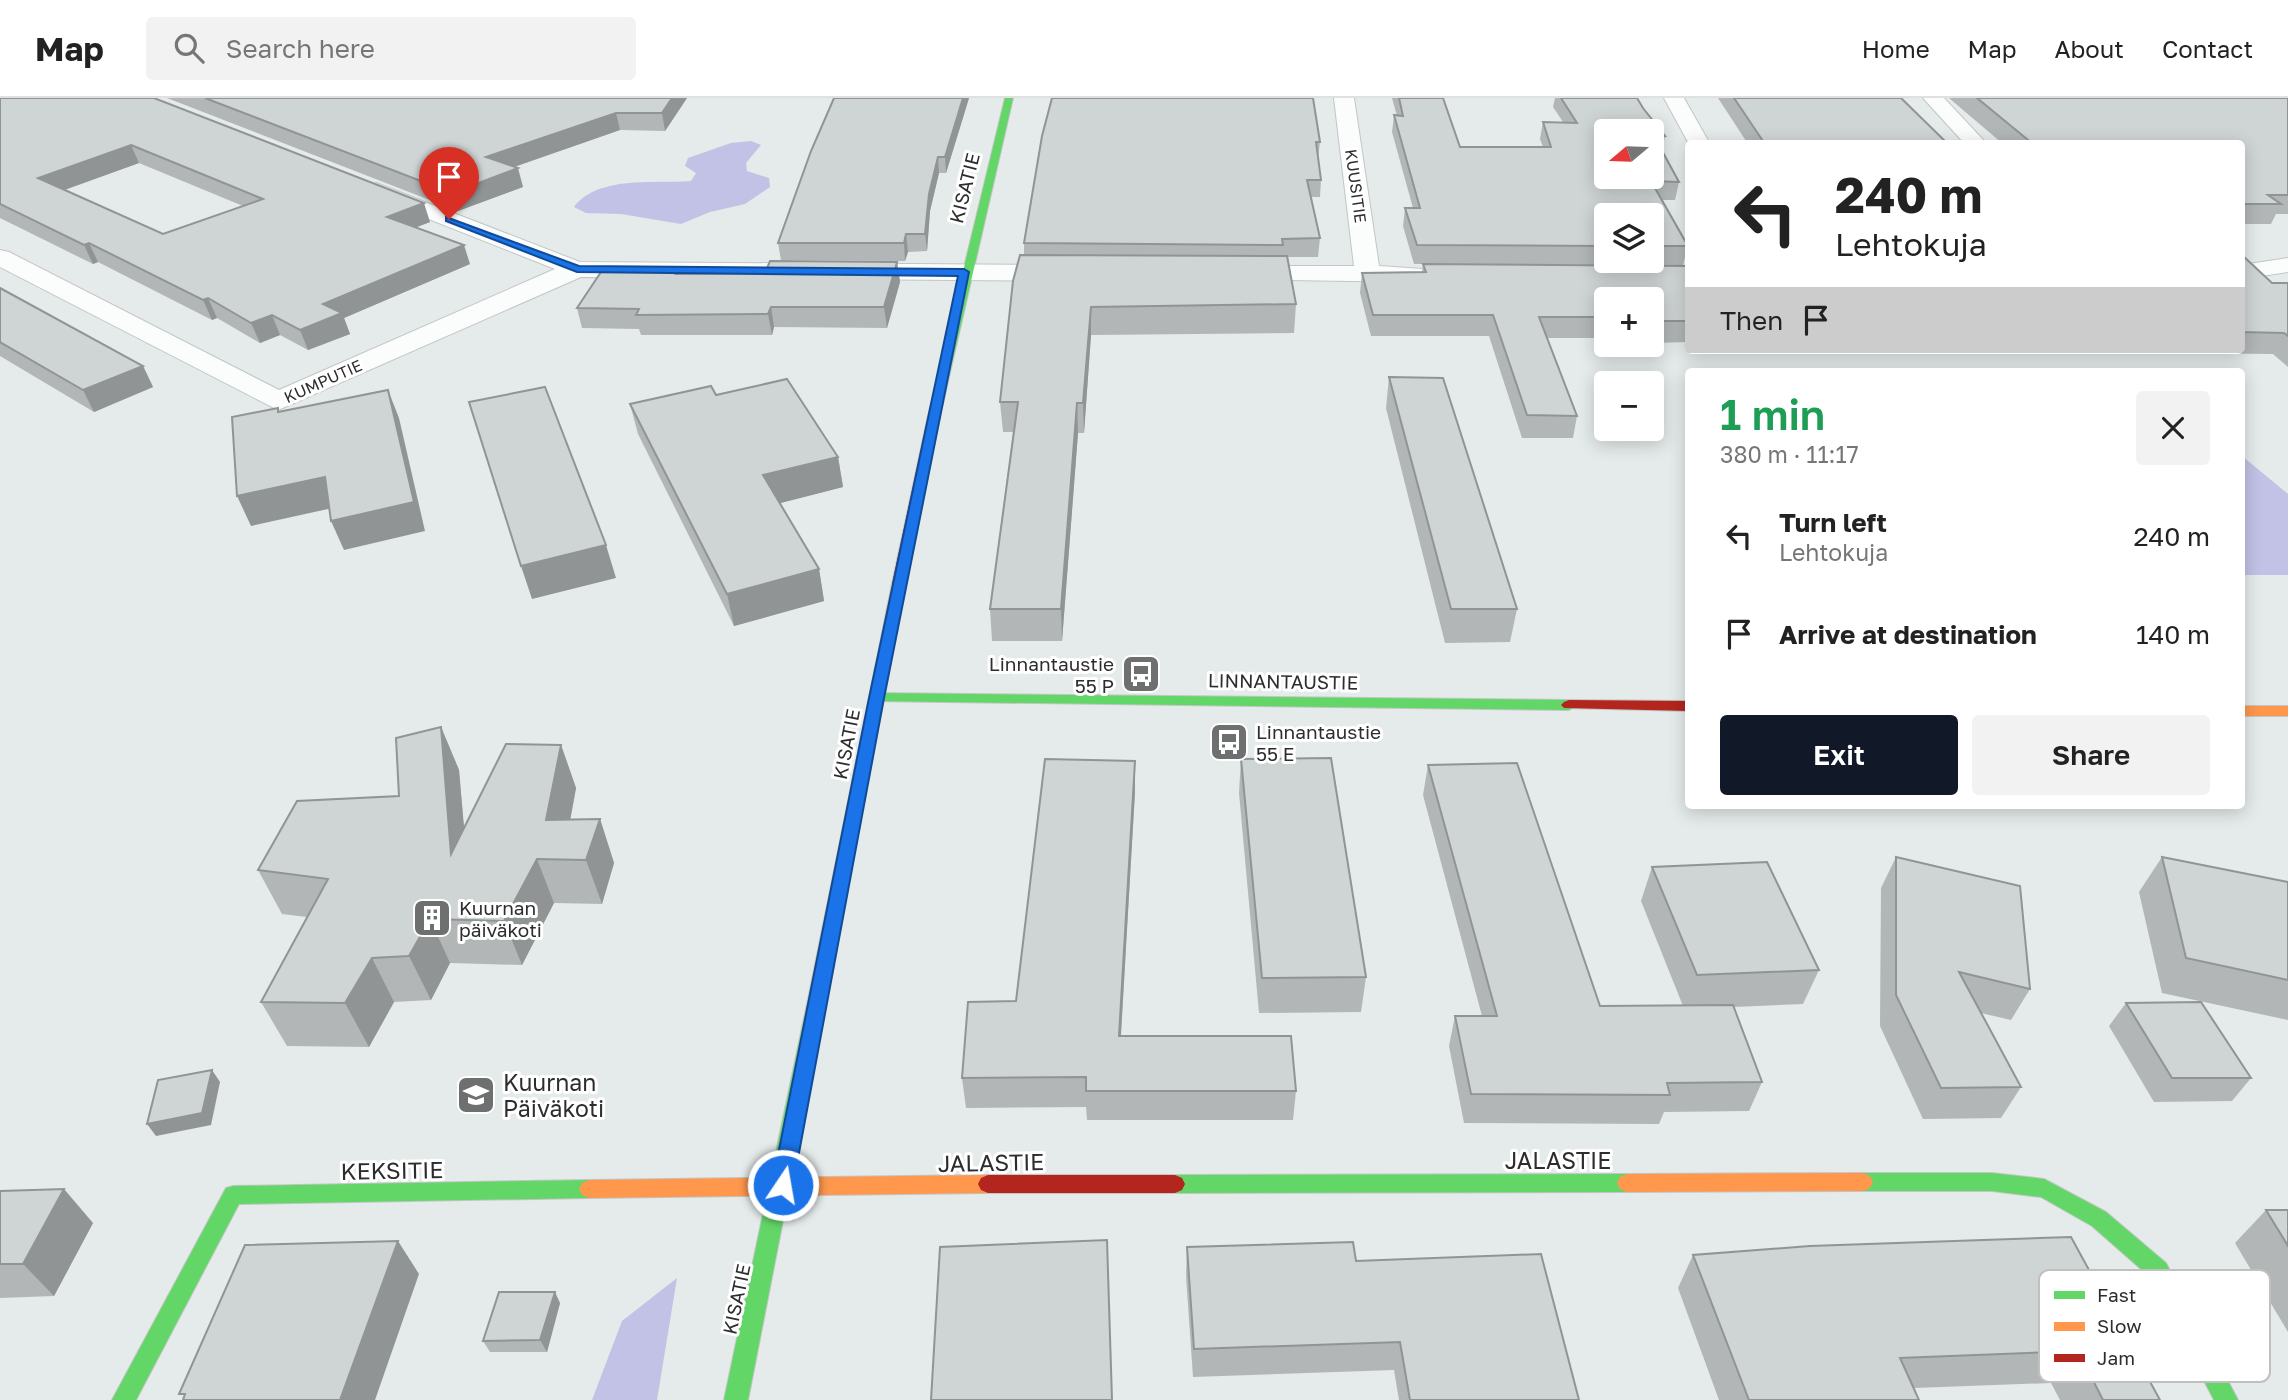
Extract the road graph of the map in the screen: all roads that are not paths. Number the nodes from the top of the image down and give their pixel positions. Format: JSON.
{"nodes":[{"id":1,"x":1009,"y":98,"type":"edge"},
{"id":2,"x":1344,"y":98,"type":"edge"},
{"id":3,"x":1674,"y":98,"type":"edge"},
{"id":4,"x":1933,"y":98,"type":"edge"},
{"id":5,"x":1698,"y":140,"type":"edge"},
{"id":6,"x":1973,"y":140,"type":"edge"},
{"id":7,"x":360,"y":183,"type":"edge"},
{"id":8,"x":0,"y":257,"type":"edge"},
{"id":9,"x":2288,"y":265,"type":"edge"},
{"id":10,"x":577,"y":269,"type":"junction"},
{"id":11,"x":964,"y":272,"type":"junction"},
{"id":12,"x":2245,"y":272,"type":"edge"},
{"id":13,"x":1096,"y":274,"type":"edge"},
{"id":14,"x":1219,"y":274,"type":"edge"},
{"id":15,"x":1368,"y":274,"type":"junction"},
{"id":16,"x":1438,"y":274,"type":"edge"},
{"id":17,"x":877,"y":698,"type":"junction"},
{"id":18,"x":1685,"y":706,"type":"edge"},
{"id":19,"x":2245,"y":711,"type":"edge"},
{"id":20,"x":2288,"y":711,"type":"edge"},
{"id":21,"x":783,"y":1185,"type":"junction"},
{"id":22,"x":2158,"y":1270,"type":"edge"},
{"id":23,"x":2217,"y":1382,"type":"edge"},
{"id":24,"x":124,"y":1400,"type":"edge"},
{"id":25,"x":736,"y":1400,"type":"edge"},
{"id":26,"x":2226,"y":1400,"type":"edge"}],
"edges":[{"from":1,"to":11,"type":"street","name":"KISATIE"},
{"from":2,"to":15,"type":"street","name":"KUUSITIE"},
{"from":3,"to":5,"type":"street"},
{"from":4,"to":6,"type":"street"},
{"from":7,"to":10,"type":"street"},
{"from":8,"to":10,"type":"street","name":"KUMPUTIE"},
{"from":9,"to":12,"type":"street"},
{"from":10,"to":11,"type":"street"},
{"from":11,"to":13,"type":"street"},
{"from":11,"to":17,"type":"street","name":"KISATIE"},
{"from":14,"to":15,"type":"street"},
{"from":15,"to":16,"type":"street"},
{"from":17,"to":18,"type":"street","name":"LINNANTAUSTIE"},
{"from":17,"to":21,"type":"street","name":"KISATIE"},
{"from":19,"to":20,"type":"street"},
{"from":21,"to":22,"type":"street","name":"JALASTIE"},
{"from":21,"to":24,"type":"street","name":"KEKSITIE"},
{"from":21,"to":25,"type":"street","name":"KISATIE"},
{"from":23,"to":26,"type":"street","name":"JALASTIE"}]}
